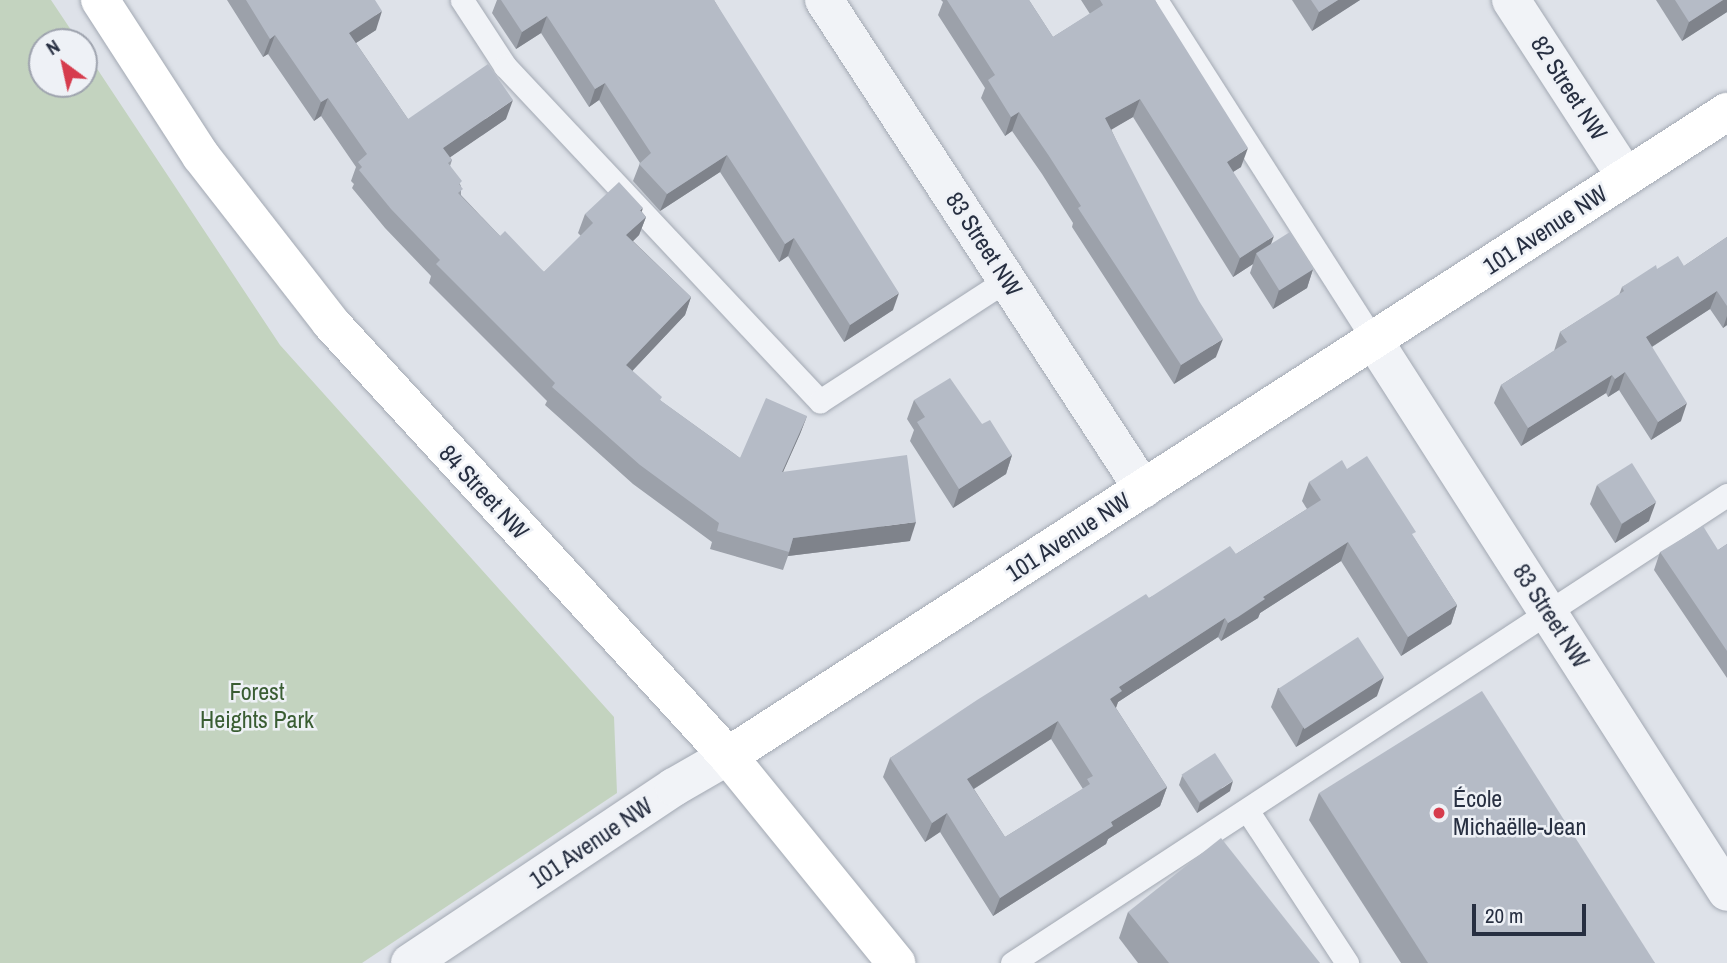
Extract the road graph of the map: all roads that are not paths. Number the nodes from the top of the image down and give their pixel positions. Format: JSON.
{"nodes":[{"id":1,"x":100,"y":0,"type":"edge"},
{"id":2,"x":462,"y":0,"type":"edge"},
{"id":3,"x":824,"y":0,"type":"edge"},
{"id":4,"x":1156,"y":0,"type":"edge"},
{"id":5,"x":1511,"y":0,"type":"edge"},
{"id":6,"x":1727,"y":112,"type":"edge"},
{"id":7,"x":1626,"y":177,"type":"junction"},
{"id":8,"x":1008,"y":279,"type":"junction"},
{"id":9,"x":1374,"y":341,"type":"junction"},
{"id":10,"x":1143,"y":489,"type":"junction"},
{"id":11,"x":1727,"y":495,"type":"edge"},
{"id":12,"x":1549,"y":613,"type":"junction"},
{"id":13,"x":728,"y":756,"type":"junction"},
{"id":14,"x":1247,"y":810,"type":"junction"},
{"id":15,"x":1727,"y":892,"type":"edge"},
{"id":16,"x":410,"y":963,"type":"edge"},
{"id":17,"x":896,"y":963,"type":"edge"},
{"id":18,"x":1012,"y":963,"type":"edge"},
{"id":19,"x":1347,"y":963,"type":"edge"}],
"edges":[{"from":1,"to":13,"type":"main road","name":"84 Street NW"},
{"from":2,"to":8,"type":"lane"},
{"from":3,"to":8,"type":"street","name":"83 Street NW"},
{"from":4,"to":9,"type":"lane"},
{"from":5,"to":7,"type":"street","name":"82 Street NW"},
{"from":6,"to":7,"type":"main road","name":"101 Avenue NW"},
{"from":7,"to":9,"type":"main road","name":"101 Avenue NW"},
{"from":8,"to":10,"type":"street","name":"83 Street NW"},
{"from":9,"to":10,"type":"main road","name":"101 Avenue NW"},
{"from":9,"to":12,"type":"street","name":"83 Street NW"},
{"from":10,"to":13,"type":"main road","name":"101 Avenue NW"},
{"from":11,"to":12,"type":"lane"},
{"from":12,"to":14,"type":"lane"},
{"from":12,"to":15,"type":"street","name":"83 Street NW"},
{"from":13,"to":16,"type":"street","name":"101 Avenue NW"},
{"from":13,"to":17,"type":"main road","name":"84 Street NW"},
{"from":14,"to":18,"type":"lane"},
{"from":14,"to":19,"type":"lane"}]}
